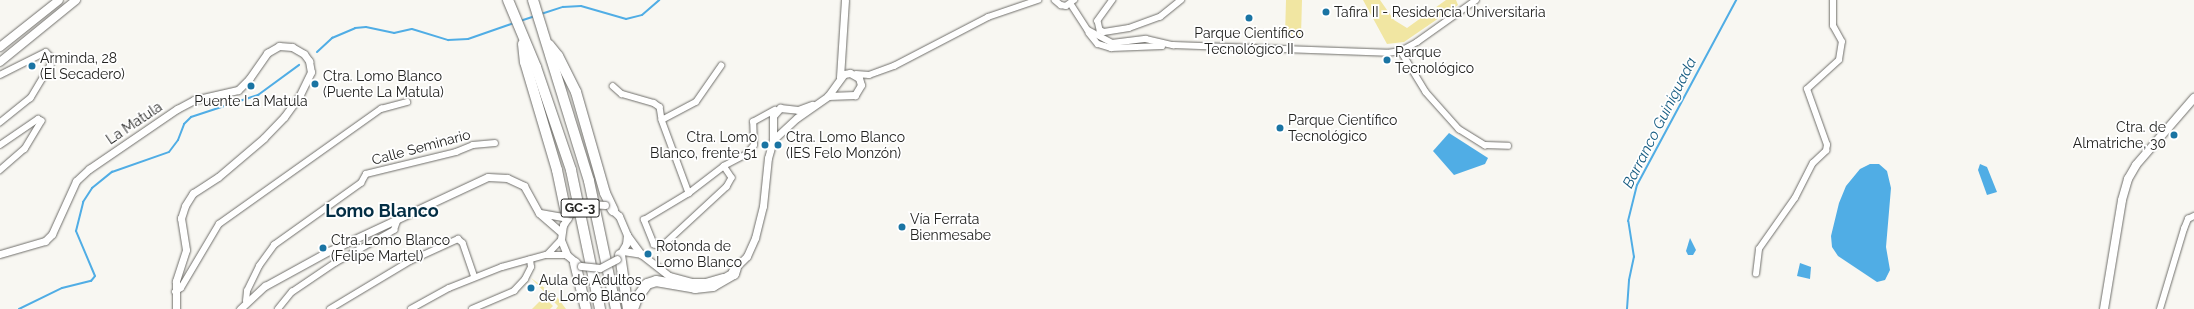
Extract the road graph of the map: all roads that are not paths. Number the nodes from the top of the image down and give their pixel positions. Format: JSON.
{"nodes":[{"id":1,"x":59,"y":0,"type":"edge"},
{"id":2,"x":76,"y":0,"type":"edge"},
{"id":3,"x":508,"y":0,"type":"edge"},
{"id":4,"x":533,"y":0,"type":"edge"},
{"id":5,"x":1038,"y":0,"type":"edge"},
{"id":6,"x":1055,"y":0,"type":"edge"},
{"id":7,"x":1113,"y":0,"type":"edge"},
{"id":8,"x":1181,"y":0,"type":"edge"},
{"id":9,"x":1476,"y":0,"type":"edge"},
{"id":10,"x":1833,"y":0,"type":"edge"},
{"id":11,"x":846,"y":1,"type":"edge"},
{"id":12,"x":1072,"y":2,"type":"edge"},
{"id":13,"x":522,"y":32,"type":"junction"},
{"id":14,"x":545,"y":38,"type":"junction"},
{"id":15,"x":0,"y":47,"type":"edge"},
{"id":16,"x":1401,"y":51,"type":"junction"},
{"id":17,"x":0,"y":62,"type":"edge"},
{"id":18,"x":842,"y":62,"type":"junction"},
{"id":19,"x":721,"y":66,"type":"dead end"},
{"id":20,"x":853,"y":74,"type":"junction"},
{"id":21,"x":0,"y":75,"type":"edge"},
{"id":22,"x":869,"y":75,"type":"junction"},
{"id":23,"x":840,"y":77,"type":"junction"},
{"id":24,"x":861,"y":85,"type":"junction"},
{"id":25,"x":613,"y":86,"type":"dead end"},
{"id":26,"x":828,"y":96,"type":"junction"},
{"id":27,"x":2194,"y":98,"type":"edge"},
{"id":28,"x":407,"y":102,"type":"dead end"},
{"id":29,"x":812,"y":106,"type":"junction"},
{"id":30,"x":776,"y":110,"type":"junction"},
{"id":31,"x":759,"y":117,"type":"junction"},
{"id":32,"x":662,"y":120,"type":"junction"},
{"id":33,"x":774,"y":122,"type":"junction"},
{"id":34,"x":0,"y":123,"type":"edge"},
{"id":35,"x":773,"y":140,"type":"junction"},
{"id":36,"x":495,"y":143,"type":"dead end"},
{"id":37,"x":0,"y":144,"type":"edge"},
{"id":38,"x":1508,"y":146,"type":"dead end"},
{"id":39,"x":724,"y":166,"type":"junction"},
{"id":40,"x":0,"y":171,"type":"edge"},
{"id":41,"x":689,"y":193,"type":"junction"},
{"id":42,"x":609,"y":208,"type":"junction"},
{"id":43,"x":539,"y":213,"type":"junction"},
{"id":44,"x":569,"y":215,"type":"junction"},
{"id":45,"x":2194,"y":216,"type":"edge"},
{"id":46,"x":398,"y":218,"type":"junction"},
{"id":47,"x":561,"y":232,"type":"junction"},
{"id":48,"x":626,"y":235,"type":"junction"},
{"id":49,"x":561,"y":240,"type":"junction"},
{"id":50,"x":0,"y":254,"type":"edge"},
{"id":51,"x":641,"y":254,"type":"junction"},
{"id":52,"x":546,"y":255,"type":"junction"},
{"id":53,"x":567,"y":255,"type":"junction"},
{"id":54,"x":620,"y":256,"type":"junction"},
{"id":55,"x":530,"y":260,"type":"junction"},
{"id":56,"x":578,"y":264,"type":"junction"},
{"id":57,"x":736,"y":268,"type":"junction"},
{"id":58,"x":1756,"y":274,"type":"dead end"},
{"id":59,"x":476,"y":277,"type":"junction"},
{"id":60,"x":175,"y":292,"type":"junction"},
{"id":61,"x":246,"y":301,"type":"junction"},
{"id":62,"x":176,"y":309,"type":"edge"},
{"id":63,"x":240,"y":309,"type":"edge"},
{"id":64,"x":278,"y":309,"type":"edge"},
{"id":65,"x":330,"y":309,"type":"edge"},
{"id":66,"x":411,"y":309,"type":"edge"},
{"id":67,"x":472,"y":309,"type":"edge"},
{"id":68,"x":586,"y":309,"type":"edge"},
{"id":69,"x":600,"y":309,"type":"edge"},
{"id":70,"x":616,"y":309,"type":"edge"},
{"id":71,"x":628,"y":309,"type":"edge"},
{"id":72,"x":633,"y":309,"type":"edge"},
{"id":73,"x":2104,"y":309,"type":"edge"},
{"id":74,"x":2160,"y":309,"type":"edge"}],
"edges":[{"from":1,"to":15,"type":"main road"},
{"from":2,"to":17,"type":"main road"},
{"from":3,"to":13,"type":"highway","number":"GC-3"},
{"from":4,"to":14,"type":"highway","number":"GC-3"},
{"from":5,"to":22,"type":"street"},
{"from":6,"to":12,"type":"street"},
{"from":7,"to":8,"type":"street"},
{"from":9,"to":16,"type":"street"},
{"from":10,"to":58,"type":"street"},
{"from":11,"to":18,"type":"street"},
{"from":12,"to":16,"type":"street"},
{"from":13,"to":44,"type":"highway"},
{"from":13,"to":69,"type":"highway","number":"GC-3"},
{"from":14,"to":42,"type":"highway"},
{"from":14,"to":70,"type":"highway","number":"GC-3"},
{"from":16,"to":38,"type":"street"},
{"from":18,"to":20,"type":"street"},
{"from":18,"to":23,"type":"street"},
{"from":19,"to":32,"type":"street"},
{"from":20,"to":22,"type":"street"},
{"from":20,"to":23,"type":"street"},
{"from":20,"to":24,"type":"street"},
{"from":21,"to":34,"type":"street"},
{"from":22,"to":24,"type":"street"},
{"from":23,"to":26,"type":"street"},
{"from":24,"to":26,"type":"street"},
{"from":25,"to":32,"type":"street"},
{"from":26,"to":29,"type":"street"},
{"from":27,"to":73,"type":"main road"},
{"from":28,"to":60,"type":"street"},
{"from":29,"to":30,"type":"street"},
{"from":29,"to":35,"type":"street"},
{"from":30,"to":31,"type":"street"},
{"from":30,"to":33,"type":"street"},
{"from":31,"to":33,"type":"street"},
{"from":31,"to":39,"type":"street"},
{"from":32,"to":41,"type":"street"},
{"from":33,"to":35,"type":"street"},
{"from":35,"to":57,"type":"street"},
{"from":36,"to":61,"type":"street","name":"Calle Seminario"},
{"from":37,"to":40,"type":"street"},
{"from":39,"to":41,"type":"street"},
{"from":39,"to":41,"type":"street"},
{"from":42,"to":44,"type":"street","bridge":true},
{"from":42,"to":48,"type":"street"},
{"from":43,"to":44,"type":"street"},
{"from":43,"to":46,"type":"street"},
{"from":43,"to":47,"type":"street"},
{"from":44,"to":47,"type":"street"},
{"from":45,"to":74,"type":"street"},
{"from":46,"to":61,"type":"street"},
{"from":46,"to":64,"type":"street"},
{"from":47,"to":49,"type":"street"},
{"from":48,"to":51,"type":"street"},
{"from":48,"to":54,"type":"street"},
{"from":49,"to":52,"type":"street"},
{"from":49,"to":53,"type":"street"},
{"from":50,"to":60,"type":"street","name":"La Matula"},
{"from":51,"to":54,"type":"street"},
{"from":51,"to":57,"type":"street"},
{"from":52,"to":53,"type":"street"},
{"from":52,"to":55,"type":"street"},
{"from":53,"to":56,"type":"street"},
{"from":54,"to":56,"type":"street","bridge":true},
{"from":54,"to":71,"type":"highway"},
{"from":55,"to":59,"type":"street"},
{"from":55,"to":67,"type":"street"},
{"from":56,"to":68,"type":"highway"},
{"from":57,"to":72,"type":"highway"},
{"from":59,"to":65,"type":"street"},
{"from":59,"to":66,"type":"street"},
{"from":60,"to":62,"type":"street"},
{"from":61,"to":63,"type":"street"}]}
